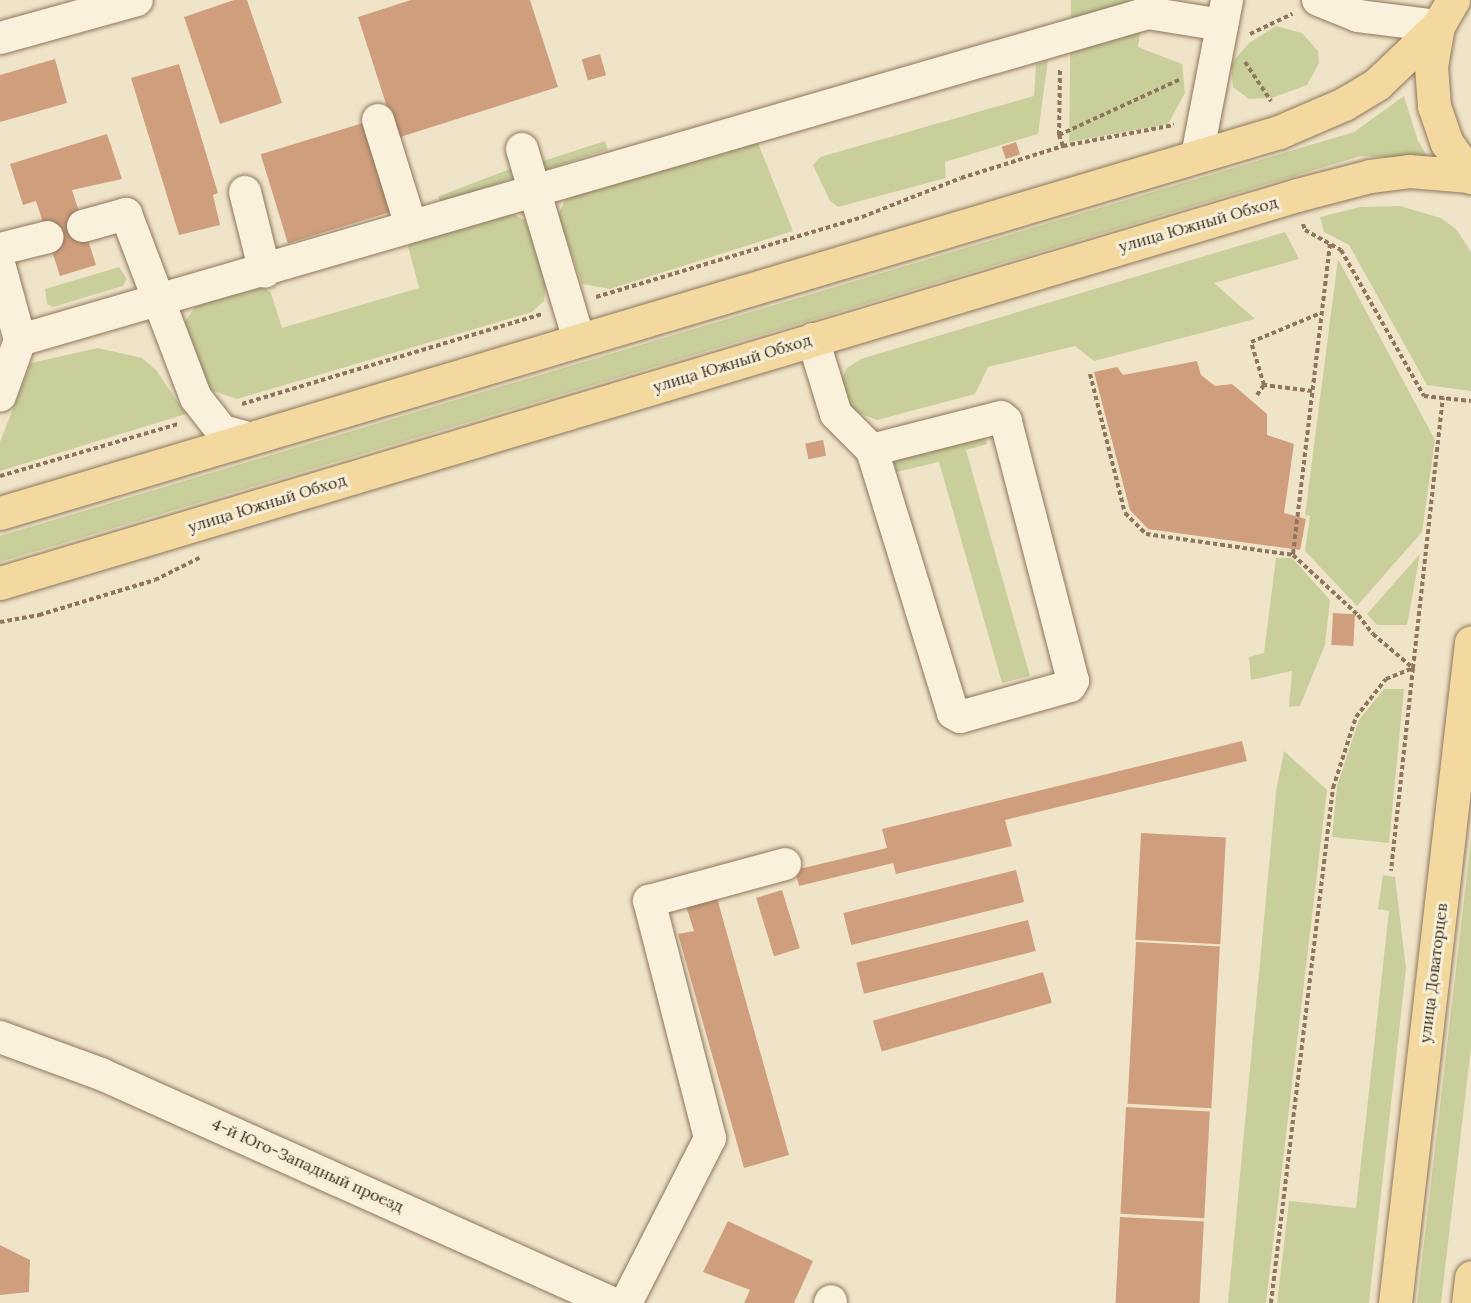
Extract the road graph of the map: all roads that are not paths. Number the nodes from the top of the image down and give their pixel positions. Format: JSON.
{"nodes":[{"id":1,"x":136,"y":0,"type":"edge"},
{"id":2,"x":1318,"y":0,"type":"edge"},
{"id":3,"x":1225,"y":12,"type":"edge"},
{"id":4,"x":1446,"y":13,"type":"edge"},
{"id":5,"x":0,"y":38,"type":"edge"},
{"id":6,"x":378,"y":120,"type":"dead end"},
{"id":7,"x":522,"y":149,"type":"dead end"},
{"id":8,"x":1197,"y":156,"type":"junction"},
{"id":9,"x":1470,"y":177,"type":"edge"},
{"id":10,"x":534,"y":190,"type":"junction"},
{"id":11,"x":245,"y":192,"type":"dead end"},
{"id":12,"x":83,"y":226,"type":"dead end"},
{"id":13,"x":411,"y":226,"type":"junction"},
{"id":14,"x":48,"y":237,"type":"dead end"},
{"id":15,"x":0,"y":249,"type":"edge"},
{"id":16,"x":0,"y":267,"type":"edge"},
{"id":17,"x":265,"y":272,"type":"junction"},
{"id":18,"x":158,"y":301,"type":"junction"},
{"id":19,"x":813,"y":339,"type":"junction"},
{"id":20,"x":20,"y":340,"type":"junction"},
{"id":21,"x":579,"y":340,"type":"junction"},
{"id":22,"x":0,"y":396,"type":"edge"},
{"id":23,"x":251,"y":439,"type":"junction"},
{"id":24,"x":872,"y":450,"type":"junction"},
{"id":25,"x":0,"y":513,"type":"edge"},
{"id":26,"x":0,"y":584,"type":"edge"},
{"id":27,"x":1471,"y":642,"type":"edge"},
{"id":28,"x":784,"y":864,"type":"dead end"},
{"id":29,"x":0,"y":1037,"type":"edge"},
{"id":30,"x":1471,"y":1277,"type":"edge"},
{"id":31,"x":612,"y":1303,"type":"edge"},
{"id":32,"x":626,"y":1303,"type":"edge"},
{"id":33,"x":1395,"y":1303,"type":"edge"},
{"id":34,"x":1468,"y":1303,"type":"edge"}],
"edges":[{"from":1,"to":5,"type":"lane"},
{"from":2,"to":4,"type":"lane"},
{"from":3,"to":8,"type":"lane"},
{"from":3,"to":10,"type":"lane"},
{"from":4,"to":8,"type":"main road"},
{"from":4,"to":9,"type":"main road"},
{"from":6,"to":13,"type":"lane"},
{"from":7,"to":10,"type":"lane"},
{"from":8,"to":21,"type":"main road"},
{"from":9,"to":19,"type":"main road","name":"улица Южный Обход"},
{"from":10,"to":13,"type":"lane"},
{"from":10,"to":21,"type":"lane"},
{"from":11,"to":17,"type":"lane"},
{"from":12,"to":18,"type":"lane"},
{"from":13,"to":17,"type":"lane"},
{"from":14,"to":15,"type":"lane"},
{"from":16,"to":20,"type":"lane"},
{"from":17,"to":18,"type":"lane"},
{"from":18,"to":20,"type":"lane"},
{"from":18,"to":23,"type":"lane"},
{"from":19,"to":24,"type":"lane"},
{"from":19,"to":26,"type":"main road","name":"улица Южный Обход"},
{"from":20,"to":22,"type":"lane"},
{"from":21,"to":23,"type":"main road"},
{"from":23,"to":25,"type":"main road"},
{"from":24,"to":24,"type":"lane"},
{"from":27,"to":33,"type":"main road","name":"улица Доваторцев"},
{"from":28,"to":32,"type":"lane"},
{"from":29,"to":31,"type":"lane","name":"4-й Юго-Западный проезд"},
{"from":30,"to":34,"type":"main road"}]}
